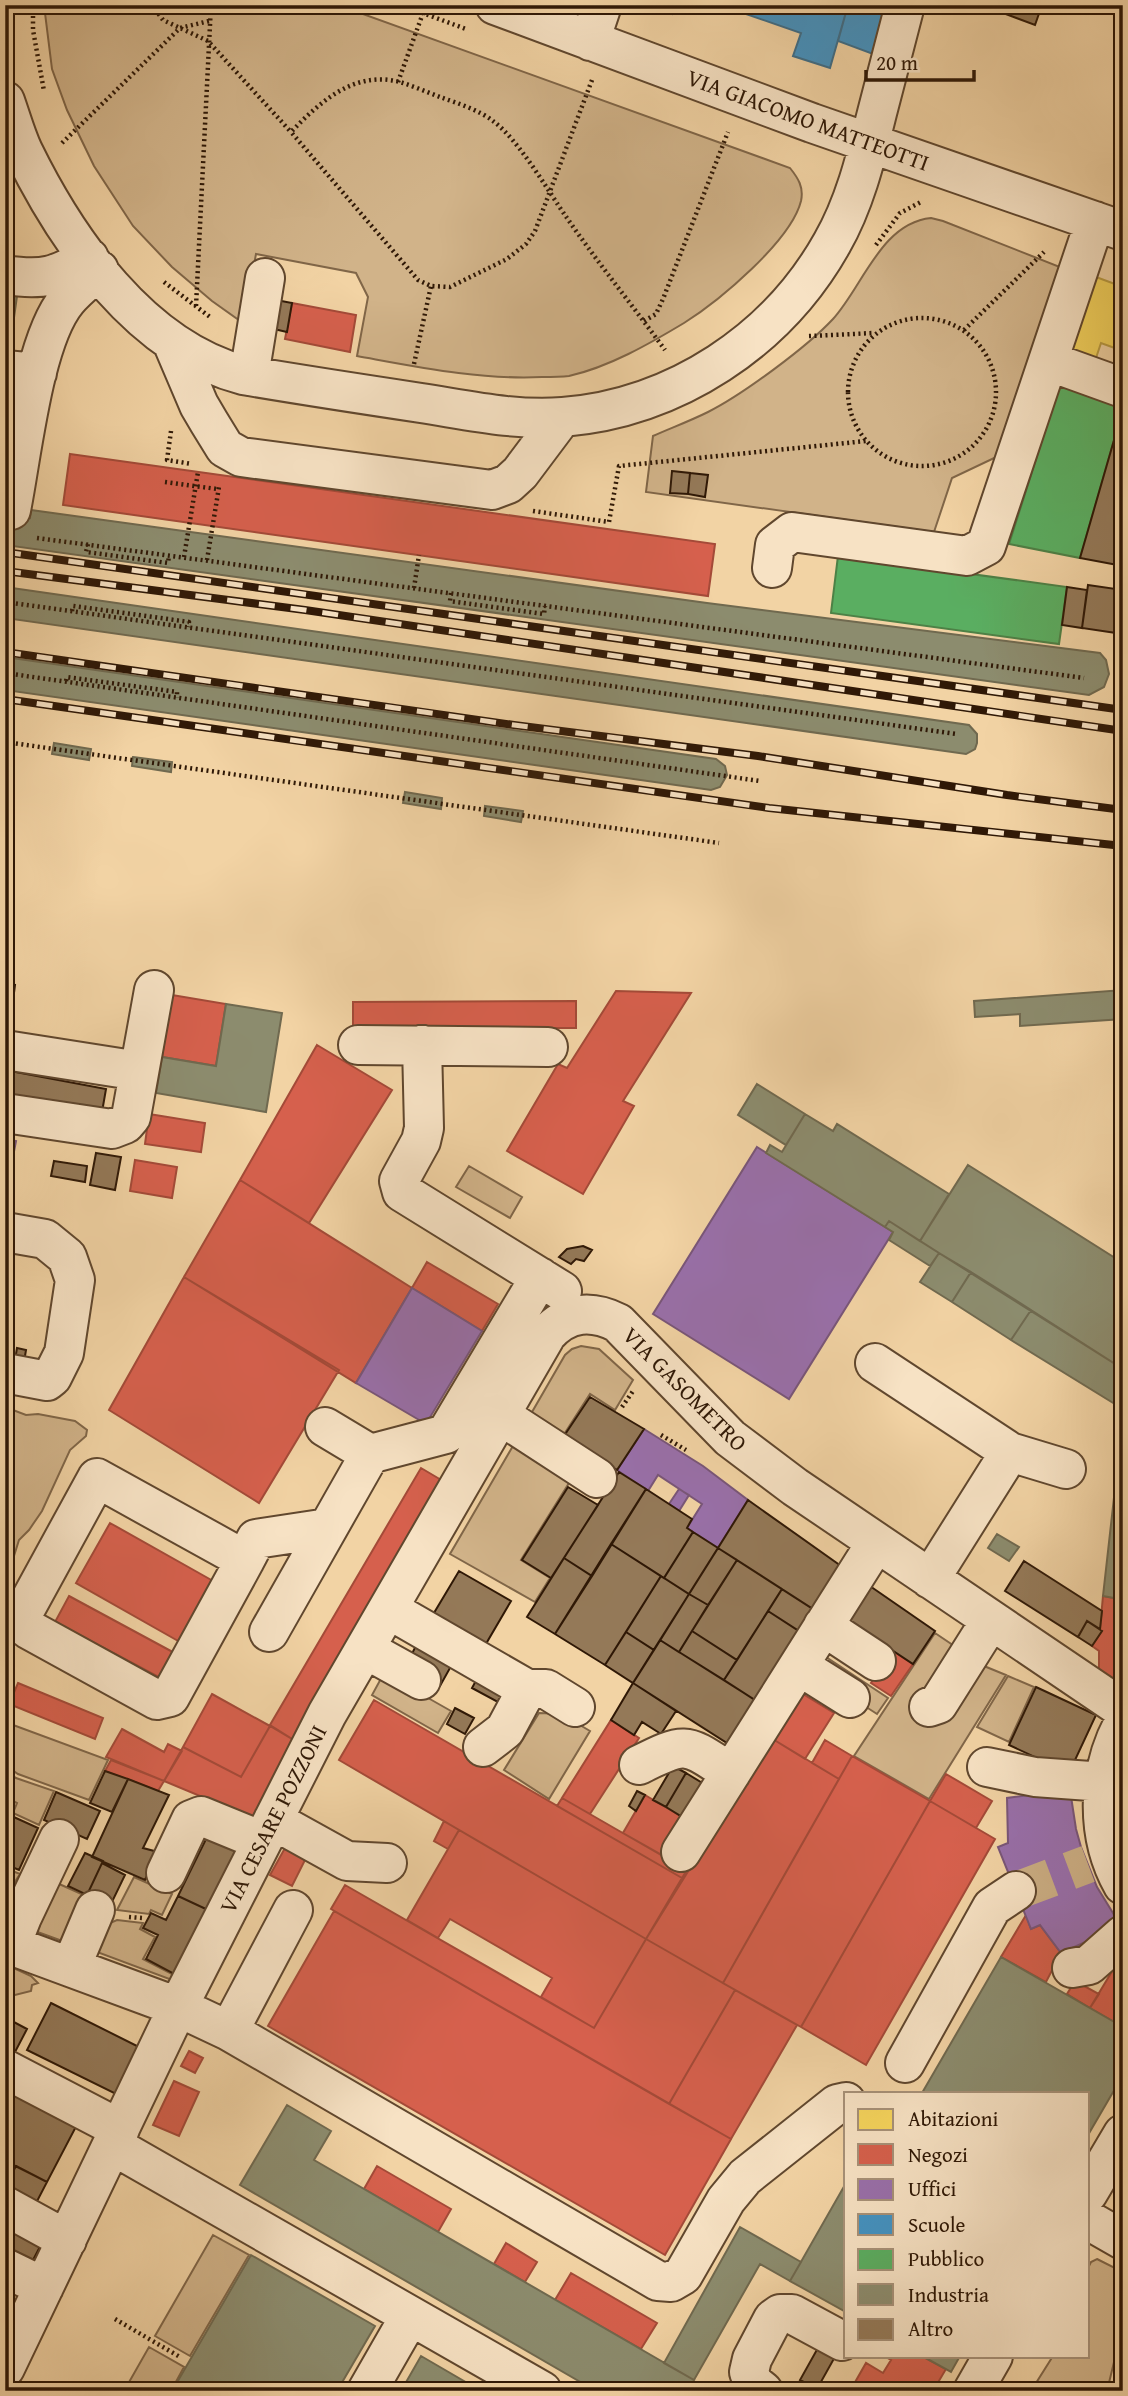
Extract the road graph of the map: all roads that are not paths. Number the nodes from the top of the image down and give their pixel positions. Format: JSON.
{"nodes":[{"id":1,"x":495,"y":5,"type":"edge"},
{"id":2,"x":602,"y":5,"type":"edge"},
{"id":3,"x":905,"y":5,"type":"edge"},
{"id":4,"x":592,"y":58,"type":"junction"},
{"id":5,"x":5,"y":101,"type":"edge"},
{"id":6,"x":869,"y":143,"type":"junction"},
{"id":7,"x":1109,"y":226,"type":"edge"},
{"id":8,"x":94,"y":264,"type":"junction"},
{"id":9,"x":5,"y":275,"type":"edge"},
{"id":10,"x":265,"y":278,"type":"dead end"},
{"id":11,"x":173,"y":344,"type":"junction"},
{"id":12,"x":251,"y":360,"type":"junction"},
{"id":13,"x":1048,"y":361,"type":"junction"},
{"id":14,"x":21,"y":372,"type":"edge"},
{"id":15,"x":1123,"y":388,"type":"edge"},
{"id":16,"x":562,"y":417,"type":"junction"},
{"id":17,"x":23,"y":524,"type":"road end"},
{"id":18,"x":772,"y":568,"type":"dead end"},
{"id":19,"x":154,"y":990,"type":"dead end"},
{"id":20,"x":358,"y":1045,"type":"dead end"},
{"id":21,"x":422,"y":1045,"type":"junction"},
{"id":22,"x":548,"y":1047,"type":"dead end"},
{"id":23,"x":5,"y":1050,"type":"edge"},
{"id":24,"x":139,"y":1070,"type":"junction"},
{"id":25,"x":5,"y":1113,"type":"edge"},
{"id":26,"x":5,"y":1233,"type":"edge"},
{"id":27,"x":540,"y":1277,"type":"junction"},
{"id":28,"x":588,"y":1314,"type":"junction"},
{"id":29,"x":875,"y":1363,"type":"dead end"},
{"id":30,"x":5,"y":1373,"type":"edge"},
{"id":31,"x":500,"y":1415,"type":"junction"},
{"id":32,"x":325,"y":1427,"type":"dead end"},
{"id":33,"x":1010,"y":1451,"type":"junction"},
{"id":34,"x":370,"y":1454,"type":"junction"},
{"id":35,"x":1066,"y":1469,"type":"dead end"},
{"id":36,"x":597,"y":1478,"type":"dead end"},
{"id":37,"x":328,"y":1528,"type":"junction"},
{"id":38,"x":877,"y":1543,"type":"junction"},
{"id":39,"x":245,"y":1560,"type":"junction"},
{"id":40,"x":930,"y":1578,"type":"junction"},
{"id":41,"x":388,"y":1609,"type":"junction"},
{"id":42,"x":991,"y":1619,"type":"junction"},
{"id":43,"x":823,"y":1626,"type":"junction"},
{"id":44,"x":13,"y":1632,"type":"edge"},
{"id":45,"x":269,"y":1632,"type":"dead end"},
{"id":46,"x":365,"y":1649,"type":"junction"},
{"id":47,"x":876,"y":1661,"type":"dead end"},
{"id":48,"x":799,"y":1666,"type":"junction"},
{"id":49,"x":421,"y":1680,"type":"dead end"},
{"id":50,"x":527,"y":1689,"type":"junction"},
{"id":51,"x":850,"y":1699,"type":"dead end"},
{"id":52,"x":575,"y":1707,"type":"dead end"},
{"id":53,"x":929,"y":1707,"type":"dead end"},
{"id":54,"x":1123,"y":1709,"type":"edge"},
{"id":55,"x":1123,"y":1724,"type":"edge"},
{"id":56,"x":483,"y":1747,"type":"dead end"},
{"id":57,"x":639,"y":1765,"type":"dead end"},
{"id":58,"x":987,"y":1767,"type":"dead end"},
{"id":59,"x":730,"y":1773,"type":"junction"},
{"id":60,"x":1104,"y":1782,"type":"junction"},
{"id":61,"x":267,"y":1830,"type":"junction"},
{"id":62,"x":59,"y":1839,"type":"dead end"},
{"id":63,"x":681,"y":1852,"type":"dead end"},
{"id":64,"x":387,"y":1863,"type":"dead end"},
{"id":65,"x":1107,"y":1868,"type":"edge"},
{"id":66,"x":166,"y":1873,"type":"dead end"},
{"id":67,"x":1016,"y":1891,"type":"tunnel mouth"},
{"id":68,"x":95,"y":1910,"type":"dead end"},
{"id":69,"x":293,"y":1910,"type":"dead end"},
{"id":70,"x":1123,"y":1935,"type":"edge"},
{"id":71,"x":8,"y":1944,"type":"edge"},
{"id":72,"x":71,"y":1967,"type":"junction"},
{"id":73,"x":1072,"y":1968,"type":"dead end"},
{"id":74,"x":178,"y":2007,"type":"junction"},
{"id":75,"x":229,"y":2031,"type":"junction"},
{"id":76,"x":905,"y":2063,"type":"dead end"},
{"id":77,"x":5,"y":2069,"type":"edge"},
{"id":78,"x":844,"y":2102,"type":"edge"},
{"id":79,"x":119,"y":2131,"type":"junction"},
{"id":80,"x":1123,"y":2134,"type":"edge"},
{"id":81,"x":1090,"y":2190,"type":"edge"},
{"id":82,"x":5,"y":2206,"type":"edge"},
{"id":83,"x":1090,"y":2221,"type":"edge"},
{"id":84,"x":67,"y":2240,"type":"junction"},
{"id":85,"x":1123,"y":2240,"type":"edge"},
{"id":86,"x":5,"y":2268,"type":"edge"},
{"id":87,"x":44,"y":2287,"type":"junction"},
{"id":88,"x":410,"y":2316,"type":"junction"},
{"id":89,"x":842,"y":2341,"type":"dead end"},
{"id":90,"x":992,"y":2358,"type":"edge"},
{"id":91,"x":5,"y":2368,"type":"edge"},
{"id":92,"x":367,"y":2391,"type":"edge"},
{"id":93,"x":542,"y":2391,"type":"edge"},
{"id":94,"x":763,"y":2391,"type":"edge"},
{"id":95,"x":972,"y":2391,"type":"edge"}],
"edges":[{"from":1,"to":4,"type":"street","name":"VIA GIACOMO MATTEOTTI"},
{"from":2,"to":4,"type":"street"},
{"from":3,"to":6,"type":"street"},
{"from":4,"to":6,"type":"street","name":"VIA GIACOMO MATTEOTTI"},
{"from":5,"to":8,"type":"street"},
{"from":6,"to":7,"type":"street","name":"VIA GIACOMO MATTEOTTI"},
{"from":6,"to":16,"type":"street"},
{"from":7,"to":13,"type":"street"},
{"from":8,"to":9,"type":"street"},
{"from":8,"to":11,"type":"street"},
{"from":8,"to":14,"type":"street"},
{"from":10,"to":12,"type":"street"},
{"from":11,"to":12,"type":"street"},
{"from":11,"to":16,"type":"street"},
{"from":12,"to":16,"type":"street"},
{"from":13,"to":15,"type":"street"},
{"from":13,"to":18,"type":"street"},
{"from":14,"to":17,"type":"street"},
{"from":19,"to":24,"type":"street"},
{"from":20,"to":21,"type":"street"},
{"from":21,"to":22,"type":"street"},
{"from":21,"to":27,"type":"street"},
{"from":23,"to":24,"type":"street"},
{"from":24,"to":25,"type":"street"},
{"from":26,"to":30,"type":"street"},
{"from":27,"to":28,"type":"street"},
{"from":27,"to":34,"type":"street"},
{"from":28,"to":31,"type":"street","name":"VIA CESARE POZZONI"},
{"from":28,"to":38,"type":"street","name":"VIA GASOMETRO"},
{"from":29,"to":33,"type":"street"},
{"from":31,"to":36,"type":"street"},
{"from":31,"to":41,"type":"street","name":"VIA CESARE POZZONI"},
{"from":32,"to":34,"type":"street"},
{"from":33,"to":35,"type":"street"},
{"from":33,"to":40,"type":"street"},
{"from":34,"to":37,"type":"street"},
{"from":37,"to":39,"type":"street"},
{"from":37,"to":45,"type":"street"},
{"from":38,"to":40,"type":"street","name":"VIA GASOMETRO"},
{"from":38,"to":43,"type":"street"},
{"from":39,"to":44,"type":"street"},
{"from":39,"to":44,"type":"street"},
{"from":40,"to":42,"type":"street","name":"VIA GASOMETRO"},
{"from":41,"to":46,"type":"street","name":"VIA CESARE POZZONI"},
{"from":41,"to":50,"type":"street"},
{"from":42,"to":53,"type":"street"},
{"from":42,"to":54,"type":"street","name":"VIA GASOMETRO"},
{"from":43,"to":47,"type":"street"},
{"from":43,"to":48,"type":"street"},
{"from":46,"to":49,"type":"street"},
{"from":46,"to":61,"type":"street","name":"VIA CESARE POZZONI"},
{"from":48,"to":51,"type":"street"},
{"from":48,"to":59,"type":"street"},
{"from":50,"to":52,"type":"street"},
{"from":50,"to":56,"type":"street"},
{"from":55,"to":60,"type":"street"},
{"from":57,"to":59,"type":"street"},
{"from":58,"to":60,"type":"street"},
{"from":59,"to":63,"type":"street"},
{"from":60,"to":65,"type":"street"},
{"from":61,"to":64,"type":"street"},
{"from":61,"to":66,"type":"street"},
{"from":61,"to":74,"type":"street","name":"VIA CESARE POZZONI"},
{"from":62,"to":71,"type":"street"},
{"from":67,"to":76,"type":"street"},
{"from":68,"to":72,"type":"street"},
{"from":69,"to":75,"type":"street"},
{"from":70,"to":73,"type":"street"},
{"from":71,"to":72,"type":"street"},
{"from":72,"to":74,"type":"street"},
{"from":74,"to":75,"type":"street"},
{"from":74,"to":79,"type":"street","name":"VIA CESARE POZZONI"},
{"from":75,"to":78,"type":"street"},
{"from":77,"to":79,"type":"street"},
{"from":79,"to":84,"type":"street","name":"VIA CESARE POZZONI"},
{"from":79,"to":88,"type":"street"},
{"from":80,"to":81,"type":"street"},
{"from":82,"to":84,"type":"street"},
{"from":83,"to":85,"type":"street"},
{"from":84,"to":87,"type":"street","name":"VIA CESARE POZZONI"},
{"from":86,"to":87,"type":"street"},
{"from":87,"to":91,"type":"street","name":"VIA CESARE POZZONI"},
{"from":88,"to":92,"type":"street"},
{"from":88,"to":93,"type":"street"},
{"from":89,"to":94,"type":"street"},
{"from":90,"to":95,"type":"street"}]}
